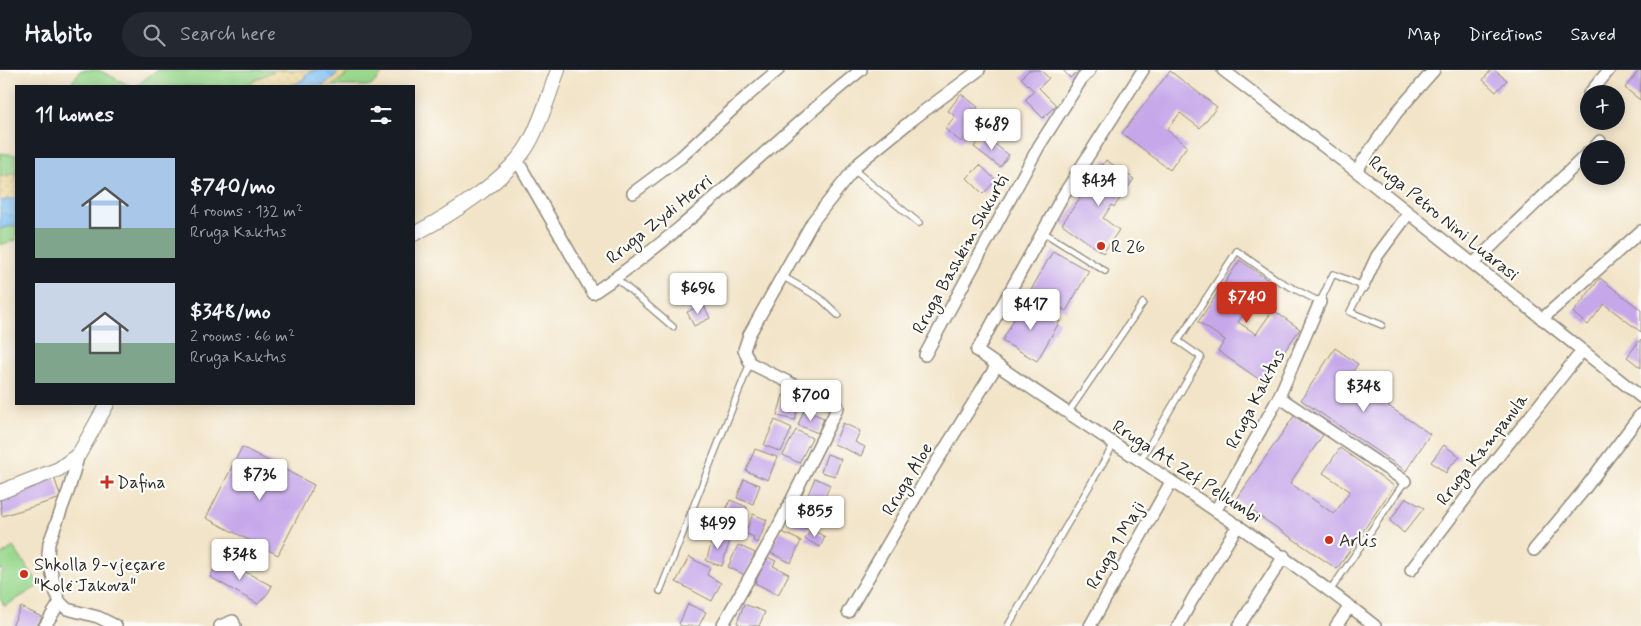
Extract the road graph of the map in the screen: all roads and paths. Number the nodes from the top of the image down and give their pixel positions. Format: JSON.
{"nodes":[{"id":1,"x":558,"y":70,"type":"edge"},
{"id":2,"x":778,"y":70,"type":"edge"},
{"id":3,"x":861,"y":70,"type":"edge"},
{"id":4,"x":979,"y":70,"type":"edge"},
{"id":5,"x":1090,"y":70,"type":"edge"},
{"id":6,"x":1142,"y":70,"type":"edge"},
{"id":7,"x":1223,"y":70,"type":"edge"},
{"id":8,"x":1434,"y":70,"type":"edge"},
{"id":9,"x":1609,"y":70,"type":"edge"},
{"id":10,"x":1597,"y":85,"type":"edge"},
{"id":11,"x":517,"y":160,"type":"junction"},
{"id":12,"x":1580,"y":161,"type":"edge"},
{"id":13,"x":854,"y":170,"type":"junction"},
{"id":14,"x":1356,"y":170,"type":"junction"},
{"id":15,"x":633,"y":193,"type":"dead end"},
{"id":16,"x":1409,"y":213,"type":"junction"},
{"id":17,"x":919,"y":223,"type":"dead end"},
{"id":18,"x":1641,"y":231,"type":"edge"},
{"id":19,"x":1043,"y":232,"type":"junction"},
{"id":20,"x":415,"y":233,"type":"edge"},
{"id":21,"x":1473,"y":264,"type":"junction"},
{"id":22,"x":1105,"y":271,"type":"dead end"},
{"id":23,"x":782,"y":276,"type":"junction"},
{"id":24,"x":616,"y":278,"type":"junction"},
{"id":25,"x":1363,"y":286,"type":"junction"},
{"id":26,"x":1320,"y":302,"type":"junction"},
{"id":27,"x":1143,"y":303,"type":"dead end"},
{"id":28,"x":838,"y":315,"type":"dead end"},
{"id":29,"x":1542,"y":319,"type":"junction"},
{"id":30,"x":1382,"y":325,"type":"dead end"},
{"id":31,"x":673,"y":327,"type":"dead end"},
{"id":32,"x":1582,"y":351,"type":"junction"},
{"id":33,"x":925,"y":355,"type":"dead end"},
{"id":34,"x":750,"y":363,"type":"junction"},
{"id":35,"x":997,"y":365,"type":"junction"},
{"id":36,"x":1279,"y":397,"type":"junction"},
{"id":37,"x":1641,"y":397,"type":"edge"},
{"id":38,"x":106,"y":405,"type":"edge"},
{"id":39,"x":1068,"y":413,"type":"junction"},
{"id":40,"x":1641,"y":414,"type":"edge"},
{"id":41,"x":1114,"y":444,"type":"junction"},
{"id":42,"x":79,"y":454,"type":"junction"},
{"id":43,"x":1140,"y":461,"type":"junction"},
{"id":44,"x":1405,"y":481,"type":"joint"},
{"id":45,"x":1171,"y":482,"type":"junction"},
{"id":46,"x":0,"y":492,"type":"edge"},
{"id":47,"x":1216,"y":510,"type":"junction"},
{"id":48,"x":1238,"y":524,"type":"junction"},
{"id":49,"x":1534,"y":550,"type":"dead end"},
{"id":50,"x":1284,"y":556,"type":"junction"},
{"id":51,"x":1411,"y":570,"type":"dead end"},
{"id":52,"x":660,"y":591,"type":"dead end"},
{"id":53,"x":1330,"y":591,"type":"junction"},
{"id":54,"x":60,"y":602,"type":"junction"},
{"id":55,"x":1350,"y":606,"type":"junction"},
{"id":56,"x":848,"y":612,"type":"dead end"},
{"id":57,"x":45,"y":626,"type":"edge"},
{"id":58,"x":116,"y":626,"type":"edge"},
{"id":59,"x":220,"y":626,"type":"edge"},
{"id":60,"x":235,"y":626,"type":"edge"},
{"id":61,"x":722,"y":626,"type":"edge"},
{"id":62,"x":1008,"y":626,"type":"edge"},
{"id":63,"x":1090,"y":626,"type":"edge"},
{"id":64,"x":1178,"y":626,"type":"edge"},
{"id":65,"x":1239,"y":626,"type":"edge"},
{"id":66,"x":1336,"y":626,"type":"edge"},
{"id":67,"x":1375,"y":626,"type":"edge"}],
"edges":[{"from":1,"to":11,"type":"street"},
{"from":2,"to":15,"type":"street"},
{"from":3,"to":24,"type":"street","name":"Rruga Zydi Herri"},
{"from":4,"to":13,"type":"street"},
{"from":5,"to":33,"type":"street","name":"Rruga Bashkim Shkurti"},
{"from":6,"to":19,"type":"street"},
{"from":7,"to":14,"type":"street","name":"Rruga Petro Nini Luarasi"},
{"from":8,"to":14,"type":"street"},
{"from":9,"to":10,"type":"street"},
{"from":11,"to":20,"type":"street"},
{"from":11,"to":24,"type":"street","name":"Rruga Zydi Herri"},
{"from":12,"to":21,"type":"street"},
{"from":13,"to":17,"type":"lane"},
{"from":13,"to":23,"type":"street"},
{"from":14,"to":16,"type":"street","name":"Rruga Petro Nini Luarasi"},
{"from":16,"to":21,"type":"street","name":"Rruga Petro Nini Luarasi"},
{"from":16,"to":25,"type":"street"},
{"from":18,"to":29,"type":"street"},
{"from":19,"to":22,"type":"lane"},
{"from":19,"to":35,"type":"street","name":"Rruga At Zef Pellumbi"},
{"from":21,"to":29,"type":"street","name":"Rruga Petro Nini Luarasi"},
{"from":23,"to":28,"type":"lane"},
{"from":23,"to":34,"type":"street"},
{"from":24,"to":31,"type":"lane"},
{"from":25,"to":26,"type":"lane","name":"Rruga Kaktus"},
{"from":25,"to":30,"type":"lane"},
{"from":26,"to":36,"type":"street","name":"Rruga Kaktus"},
{"from":26,"to":43,"type":"lane"},
{"from":27,"to":39,"type":"lane"},
{"from":29,"to":32,"type":"street","name":"Rruga Petro Nini Luarasi"},
{"from":32,"to":37,"type":"street","name":"Rruga Petro Nini Luarasi"},
{"from":32,"to":51,"type":"street","name":"Rruga Kampanula"},
{"from":34,"to":52,"type":"lane"},
{"from":34,"to":61,"type":"street"},
{"from":35,"to":39,"type":"street","name":"Rruga At Zef Pellumbi"},
{"from":35,"to":56,"type":"street","name":"Rruga Aloe"},
{"from":36,"to":44,"type":"street"},
{"from":36,"to":47,"type":"street","name":"Rruga Kaktus"},
{"from":38,"to":42,"type":"street"},
{"from":39,"to":41,"type":"street","name":"Rruga At Zef Pellumbi"},
{"from":40,"to":49,"type":"street"},
{"from":41,"to":43,"type":"street","name":"Rruga At Zef Pellumbi"},
{"from":41,"to":62,"type":"lane"},
{"from":42,"to":46,"type":"street"},
{"from":42,"to":54,"type":"street"},
{"from":43,"to":45,"type":"street","name":"Rruga At Zef Pellumbi"},
{"from":44,"to":53,"type":"lane"},
{"from":45,"to":47,"type":"street","name":"Rruga At Zef Pellumbi"},
{"from":45,"to":63,"type":"street","name":"Rruga 1 Maji"},
{"from":47,"to":48,"type":"street","name":"Rruga At Zef Pellumbi"},
{"from":48,"to":50,"type":"street","name":"Rruga At Zef Pellumbi"},
{"from":48,"to":64,"type":"street"},
{"from":50,"to":53,"type":"street","name":"Rruga At Zef Pellumbi"},
{"from":50,"to":65,"type":"street"},
{"from":53,"to":55,"type":"street","name":"Rruga At Zef Pellumbi"},
{"from":54,"to":57,"type":"street"},
{"from":54,"to":58,"type":"street"},
{"from":55,"to":66,"type":"street"},
{"from":55,"to":67,"type":"street","name":"Rruga At Zef Pellumbi"},
{"from":59,"to":60,"type":"street"}]}
